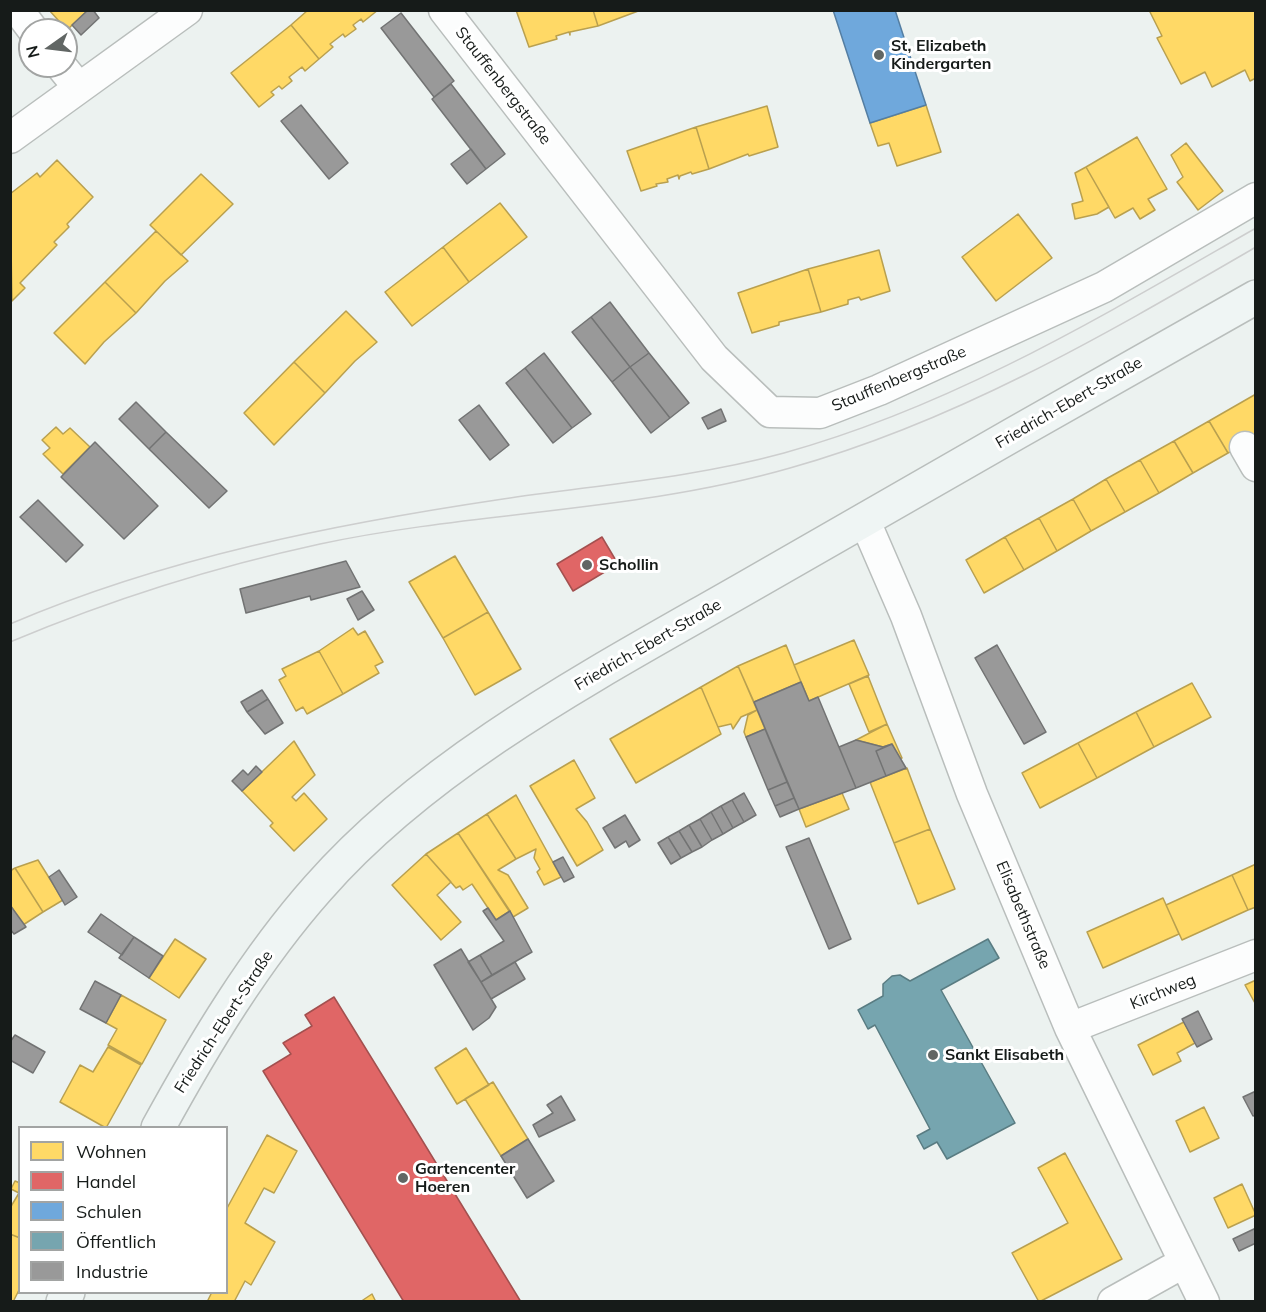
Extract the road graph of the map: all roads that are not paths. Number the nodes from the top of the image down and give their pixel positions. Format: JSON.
{"nodes":[{"id":1,"x":187,"y":10,"type":"edge"},
{"id":2,"x":444,"y":10,"type":"edge"},
{"id":3,"x":78,"y":72,"type":"edge"},
{"id":4,"x":69,"y":78,"type":"edge"},
{"id":5,"x":10,"y":138,"type":"edge"},
{"id":6,"x":1256,"y":198,"type":"edge"},
{"id":7,"x":1256,"y":297,"type":"edge"},
{"id":8,"x":864,"y":519,"type":"junction"},
{"id":9,"x":1256,"y":955,"type":"edge"},
{"id":10,"x":1070,"y":1029,"type":"junction"},
{"id":11,"x":159,"y":1126,"type":"edge"},
{"id":12,"x":1184,"y":1263,"type":"junction"},
{"id":13,"x":1113,"y":1302,"type":"edge"},
{"id":14,"x":1204,"y":1302,"type":"edge"}],
"edges":[{"from":1,"to":3,"type":"street"},
{"from":2,"to":6,"type":"street","name":"Stauffenbergstraße"},
{"from":4,"to":5,"type":"street"},
{"from":7,"to":8,"type":"main road","name":"Friedrich-Ebert-Straße"},
{"from":8,"to":10,"type":"street","name":"Elisabethstraße"},
{"from":8,"to":11,"type":"main road","name":"Friedrich-Ebert-Straße"},
{"from":9,"to":10,"type":"street","name":"Kirchweg"},
{"from":10,"to":12,"type":"street","name":"Elisabethstraße"},
{"from":12,"to":13,"type":"street"},
{"from":12,"to":14,"type":"street","name":"Elisabethstraße"}]}
